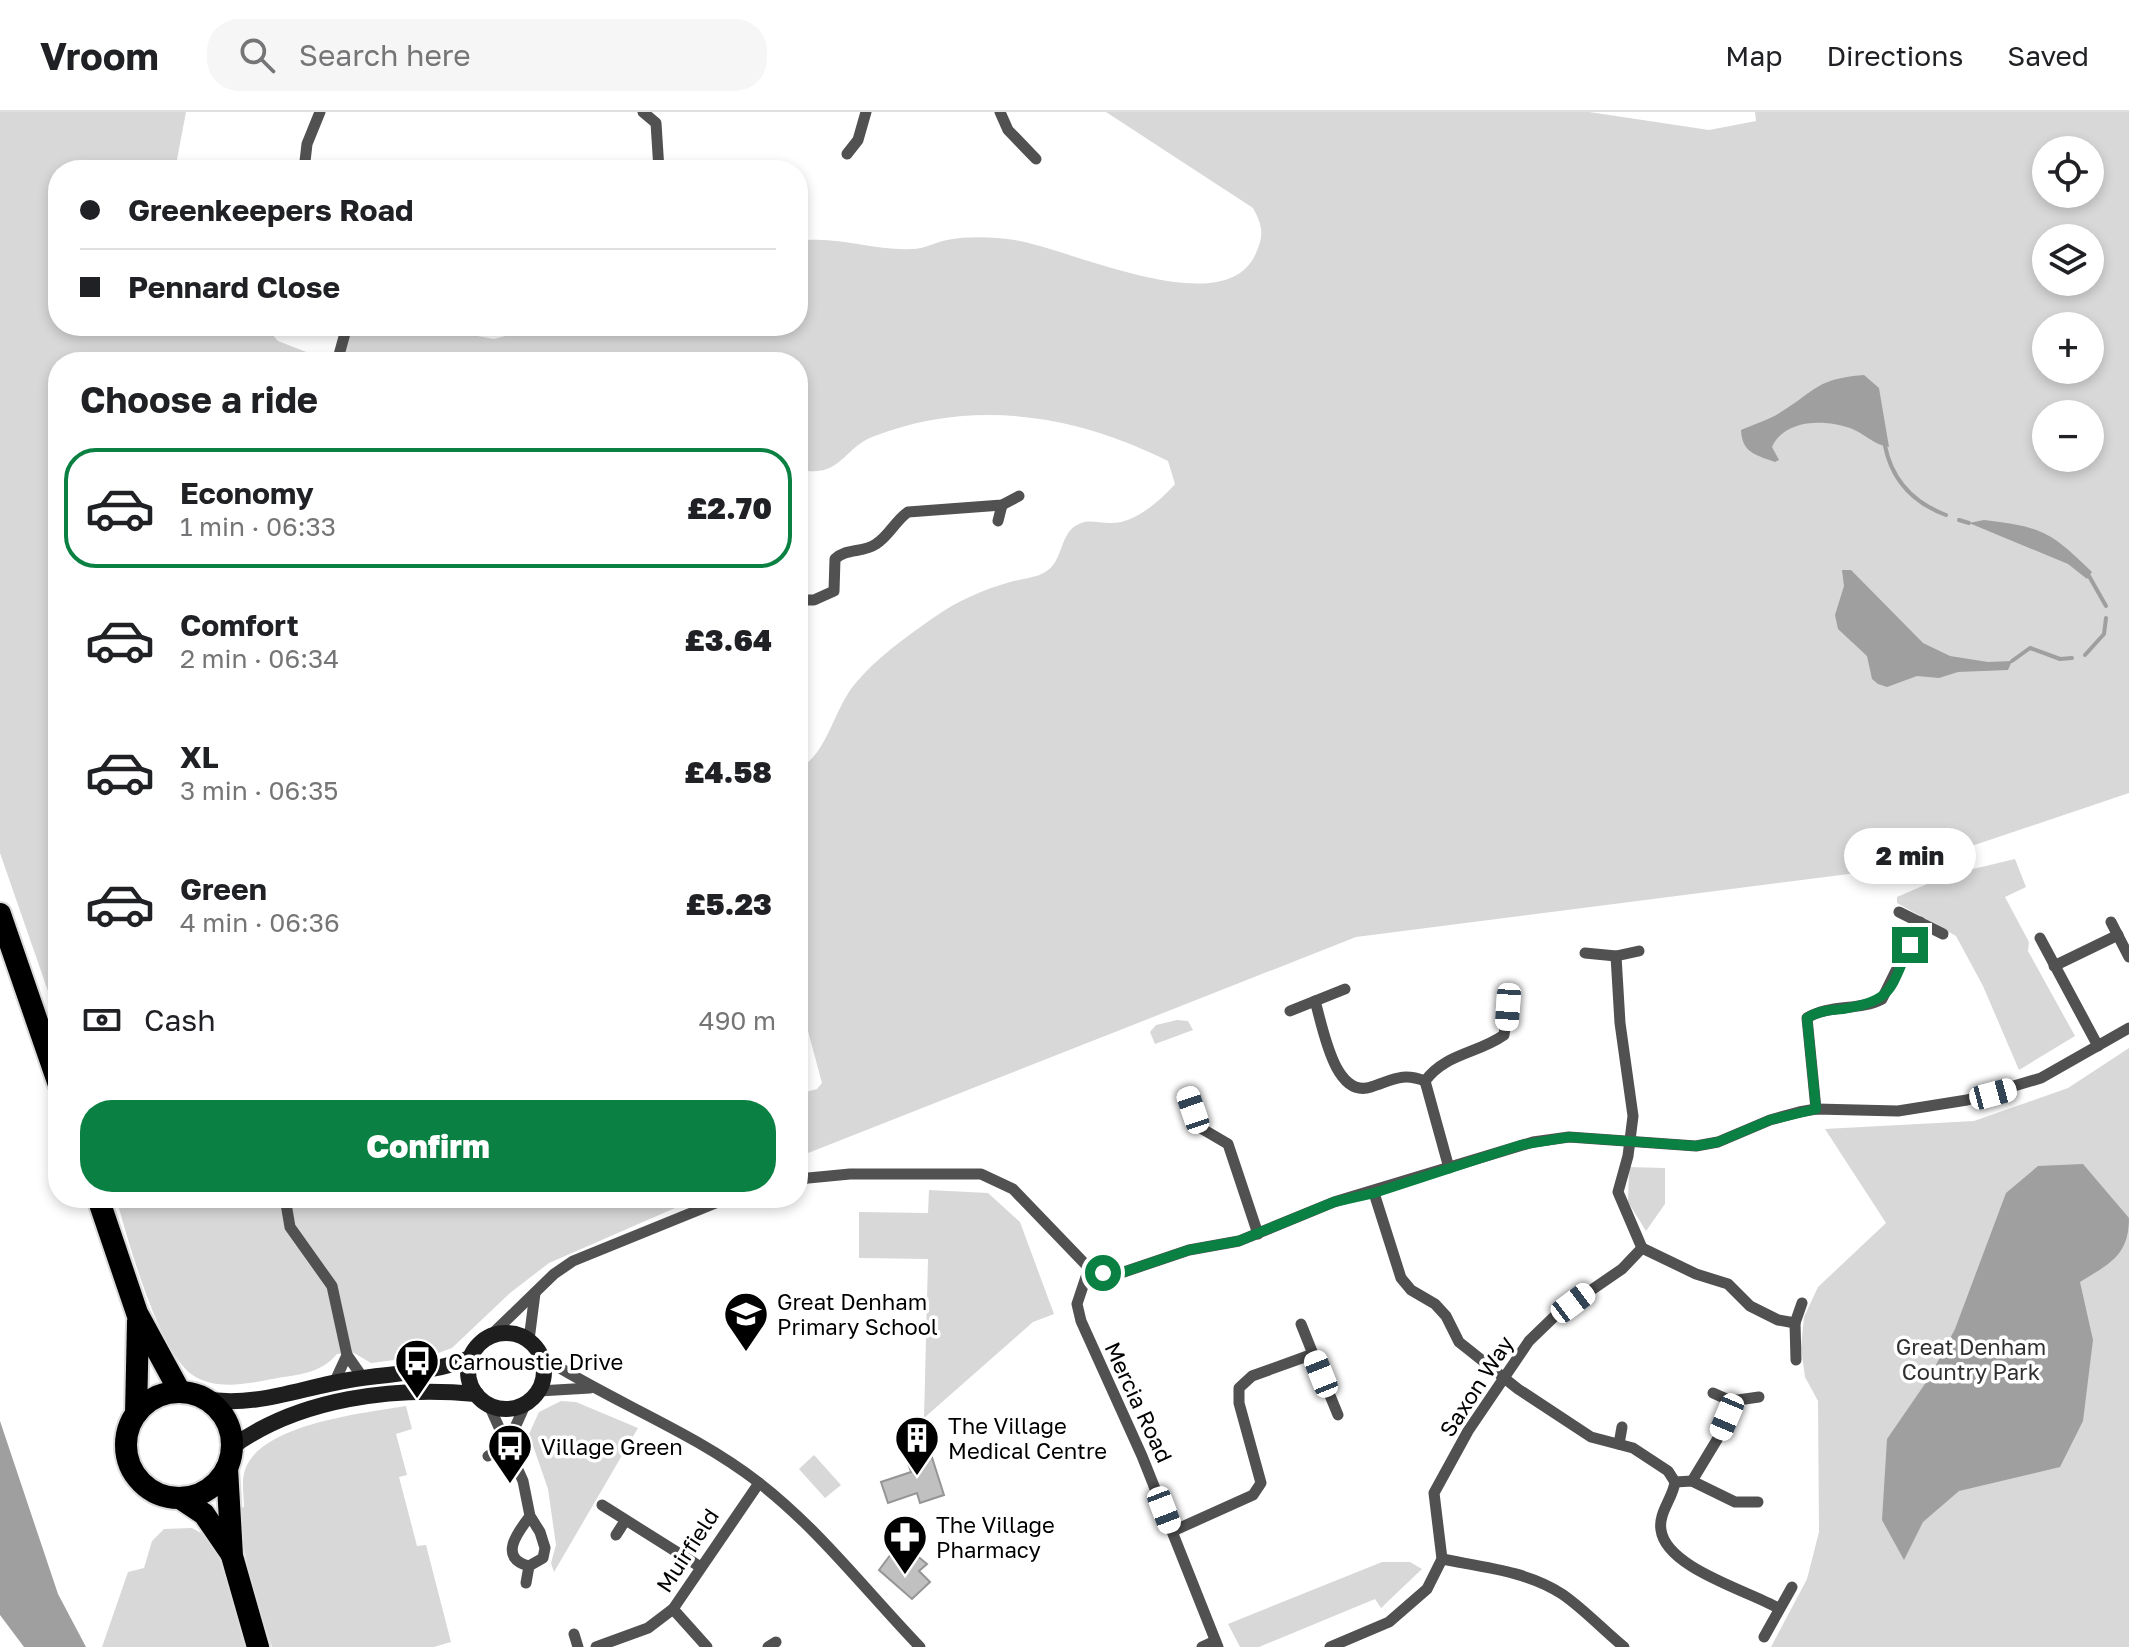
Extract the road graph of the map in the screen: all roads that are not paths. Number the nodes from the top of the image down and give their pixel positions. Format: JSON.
{"nodes":[{"id":1,"x":320,"y":112,"type":"edge"},
{"id":2,"x":643,"y":112,"type":"edge"},
{"id":3,"x":866,"y":112,"type":"edge"},
{"id":4,"x":1000,"y":112,"type":"edge"},
{"id":5,"x":847,"y":154,"type":"dead end"},
{"id":6,"x":1036,"y":159,"type":"dead end"},
{"id":7,"x":305,"y":160,"type":"edge"},
{"id":8,"x":658,"y":160,"type":"edge"},
{"id":9,"x":1019,"y":496,"type":"dead end"},
{"id":10,"x":1002,"y":505,"type":"junction"},
{"id":11,"x":998,"y":521,"type":"dead end"},
{"id":12,"x":808,"y":599,"type":"edge"},
{"id":13,"x":1899,"y":912,"type":"dead end"},
{"id":14,"x":0,"y":914,"type":"edge"},
{"id":15,"x":1920,"y":922,"type":"junction"},
{"id":16,"x":2111,"y":922,"type":"dead end"},
{"id":17,"x":1943,"y":934,"type":"dead end"},
{"id":18,"x":2118,"y":935,"type":"junction"},
{"id":19,"x":2040,"y":938,"type":"dead end"},
{"id":20,"x":1639,"y":951,"type":"dead end"},
{"id":21,"x":1585,"y":953,"type":"dead end"},
{"id":22,"x":1616,"y":956,"type":"junction"},
{"id":23,"x":2129,"y":957,"type":"edge"},
{"id":24,"x":2054,"y":966,"type":"junction"},
{"id":25,"x":1345,"y":989,"type":"dead end"},
{"id":26,"x":1315,"y":1001,"type":"junction"},
{"id":27,"x":1508,"y":1007,"type":"dead end"},
{"id":28,"x":1290,"y":1011,"type":"dead end"},
{"id":29,"x":2129,"y":1028,"type":"edge"},
{"id":30,"x":2098,"y":1046,"type":"junction"},
{"id":31,"x":48,"y":1053,"type":"edge"},
{"id":32,"x":1425,"y":1081,"type":"junction"},
{"id":33,"x":1188,"y":1094,"type":"dead end"},
{"id":34,"x":1816,"y":1109,"type":"junction"},
{"id":35,"x":1631,"y":1143,"type":"junction"},
{"id":36,"x":1449,"y":1168,"type":"junction"},
{"id":37,"x":808,"y":1178,"type":"edge"},
{"id":38,"x":1374,"y":1193,"type":"junction"},
{"id":39,"x":101,"y":1208,"type":"edge"},
{"id":40,"x":287,"y":1208,"type":"edge"},
{"id":41,"x":703,"y":1208,"type":"edge"},
{"id":42,"x":1258,"y":1234,"type":"junction"},
{"id":43,"x":1642,"y":1248,"type":"junction"},
{"id":44,"x":1089,"y":1268,"type":"junction"},
{"id":45,"x":535,"y":1293,"type":"junction"},
{"id":46,"x":1802,"y":1303,"type":"dead end"},
{"id":47,"x":137,"y":1313,"type":"junction"},
{"id":48,"x":1795,"y":1323,"type":"junction"},
{"id":49,"x":1301,"y":1324,"type":"dead end"},
{"id":50,"x":490,"y":1336,"type":"junction"},
{"id":51,"x":529,"y":1340,"type":"junction"},
{"id":52,"x":1313,"y":1354,"type":"junction"},
{"id":53,"x":347,"y":1355,"type":"junction"},
{"id":54,"x":542,"y":1357,"type":"junction"},
{"id":55,"x":470,"y":1358,"type":"junction"},
{"id":56,"x":1796,"y":1360,"type":"dead end"},
{"id":57,"x":1504,"y":1377,"type":"junction"},
{"id":58,"x":363,"y":1378,"type":"junction"},
{"id":59,"x":334,"y":1383,"type":"junction"},
{"id":60,"x":591,"y":1388,"type":"junction"},
{"id":61,"x":180,"y":1392,"type":"junction"},
{"id":62,"x":1713,"y":1393,"type":"dead end"},
{"id":63,"x":532,"y":1397,"type":"junction"},
{"id":64,"x":1759,"y":1397,"type":"dead end"},
{"id":65,"x":204,"y":1399,"type":"junction"},
{"id":66,"x":483,"y":1400,"type":"junction"},
{"id":67,"x":1731,"y":1401,"type":"junction"},
{"id":68,"x":136,"y":1414,"type":"junction"},
{"id":69,"x":1338,"y":1415,"type":"dead end"},
{"id":70,"x":1622,"y":1427,"type":"dead end"},
{"id":71,"x":508,"y":1443,"type":"junction"},
{"id":72,"x":1619,"y":1444,"type":"junction"},
{"id":73,"x":488,"y":1456,"type":"dead end"},
{"id":74,"x":229,"y":1457,"type":"junction"},
{"id":75,"x":1692,"y":1481,"type":"junction"},
{"id":76,"x":1675,"y":1482,"type":"junction"},
{"id":77,"x":759,"y":1483,"type":"junction"},
{"id":78,"x":180,"y":1498,"type":"junction"},
{"id":79,"x":1758,"y":1502,"type":"dead end"},
{"id":80,"x":602,"y":1505,"type":"dead end"},
{"id":81,"x":530,"y":1516,"type":"junction"},
{"id":82,"x":625,"y":1521,"type":"junction"},
{"id":83,"x":1173,"y":1531,"type":"junction"},
{"id":84,"x":616,"y":1535,"type":"dead end"},
{"id":85,"x":232,"y":1556,"type":"junction"},
{"id":86,"x":1442,"y":1559,"type":"junction"},
{"id":87,"x":529,"y":1566,"type":"junction"},
{"id":88,"x":699,"y":1566,"type":"junction"},
{"id":89,"x":526,"y":1583,"type":"dead end"},
{"id":90,"x":1792,"y":1587,"type":"dead end"},
{"id":91,"x":1778,"y":1608,"type":"junction"},
{"id":92,"x":673,"y":1609,"type":"junction"},
{"id":93,"x":574,"y":1634,"type":"dead end"},
{"id":94,"x":1764,"y":1637,"type":"dead end"},
{"id":95,"x":1217,"y":1644,"type":"edge"},
{"id":96,"x":258,"y":1647,"type":"edge"},
{"id":97,"x":578,"y":1647,"type":"edge"},
{"id":98,"x":596,"y":1647,"type":"edge"},
{"id":99,"x":707,"y":1647,"type":"edge"},
{"id":100,"x":920,"y":1647,"type":"edge"},
{"id":101,"x":1202,"y":1647,"type":"edge"},
{"id":102,"x":1330,"y":1647,"type":"edge"},
{"id":103,"x":1624,"y":1647,"type":"edge"}],
"edges":[{"from":1,"to":7,"type":"street"},
{"from":2,"to":8,"type":"street"},
{"from":3,"to":5,"type":"street"},
{"from":4,"to":6,"type":"street"},
{"from":9,"to":10,"type":"street"},
{"from":10,"to":11,"type":"street"},
{"from":10,"to":12,"type":"street"},
{"from":13,"to":15,"type":"street"},
{"from":14,"to":31,"type":"highway"},
{"from":15,"to":17,"type":"street"},
{"from":15,"to":34,"type":"street"},
{"from":16,"to":18,"type":"street"},
{"from":18,"to":23,"type":"street"},
{"from":18,"to":24,"type":"street"},
{"from":19,"to":24,"type":"street"},
{"from":20,"to":22,"type":"street"},
{"from":21,"to":22,"type":"street"},
{"from":22,"to":35,"type":"street"},
{"from":24,"to":30,"type":"street"},
{"from":25,"to":26,"type":"street"},
{"from":26,"to":28,"type":"street"},
{"from":26,"to":32,"type":"street"},
{"from":27,"to":32,"type":"street"},
{"from":29,"to":30,"type":"street"},
{"from":30,"to":34,"type":"street"},
{"from":32,"to":36,"type":"street"},
{"from":33,"to":42,"type":"street"},
{"from":34,"to":35,"type":"street"},
{"from":35,"to":36,"type":"street"},
{"from":35,"to":43,"type":"street"},
{"from":36,"to":38,"type":"street"},
{"from":37,"to":44,"type":"street"},
{"from":38,"to":42,"type":"street"},
{"from":38,"to":57,"type":"street"},
{"from":39,"to":47,"type":"highway"},
{"from":40,"to":53,"type":"street"},
{"from":41,"to":45,"type":"street"},
{"from":42,"to":44,"type":"street"},
{"from":43,"to":48,"type":"street"},
{"from":43,"to":57,"type":"street","name":"Saxon Way"},
{"from":44,"to":83,"type":"street","name":"Mercia Road"},
{"from":45,"to":50,"type":"street"},
{"from":45,"to":51,"type":"street"},
{"from":46,"to":48,"type":"street"},
{"from":47,"to":61,"type":"highway"},
{"from":47,"to":68,"type":"highway"},
{"from":48,"to":56,"type":"street"},
{"from":49,"to":52,"type":"street"},
{"from":50,"to":51,"type":"street"},
{"from":50,"to":55,"type":"street"},
{"from":51,"to":54,"type":"street"},
{"from":52,"to":69,"type":"street"},
{"from":52,"to":83,"type":"street"},
{"from":53,"to":58,"type":"street"},
{"from":53,"to":59,"type":"street"},
{"from":54,"to":60,"type":"street"},
{"from":54,"to":63,"type":"street"},
{"from":55,"to":58,"type":"street"},
{"from":55,"to":66,"type":"street"},
{"from":57,"to":72,"type":"street"},
{"from":57,"to":86,"type":"street","name":"Saxon Way"},
{"from":58,"to":59,"type":"street"},
{"from":59,"to":65,"type":"street"},
{"from":60,"to":63,"type":"street"},
{"from":60,"to":77,"type":"street"},
{"from":61,"to":65,"type":"highway"},
{"from":61,"to":68,"type":"highway"},
{"from":62,"to":67,"type":"street"},
{"from":63,"to":66,"type":"street"},
{"from":63,"to":71,"type":"street"},
{"from":64,"to":67,"type":"street"},
{"from":65,"to":74,"type":"highway"},
{"from":66,"to":71,"type":"street"},
{"from":66,"to":74,"type":"street"},
{"from":67,"to":75,"type":"street"},
{"from":68,"to":78,"type":"highway"},
{"from":70,"to":72,"type":"street"},
{"from":71,"to":73,"type":"street"},
{"from":71,"to":81,"type":"street"},
{"from":72,"to":76,"type":"street"},
{"from":74,"to":78,"type":"highway"},
{"from":74,"to":85,"type":"highway"},
{"from":75,"to":76,"type":"street"},
{"from":75,"to":79,"type":"street"},
{"from":76,"to":91,"type":"street"},
{"from":77,"to":88,"type":"street","name":"Muirfield"},
{"from":77,"to":100,"type":"street"},
{"from":78,"to":85,"type":"highway"},
{"from":80,"to":82,"type":"street"},
{"from":81,"to":87,"type":"street"},
{"from":81,"to":87,"type":"street"},
{"from":82,"to":84,"type":"street"},
{"from":82,"to":88,"type":"street"},
{"from":83,"to":95,"type":"street","name":"Mercia Road"},
{"from":85,"to":96,"type":"highway"},
{"from":86,"to":102,"type":"street"},
{"from":86,"to":103,"type":"street"},
{"from":87,"to":89,"type":"street"},
{"from":88,"to":92,"type":"street","name":"Muirfield"},
{"from":90,"to":91,"type":"street"},
{"from":91,"to":94,"type":"street"},
{"from":92,"to":98,"type":"street","name":"Muirfield"},
{"from":92,"to":99,"type":"street"},
{"from":93,"to":97,"type":"street"},
{"from":95,"to":101,"type":"street"}]}
